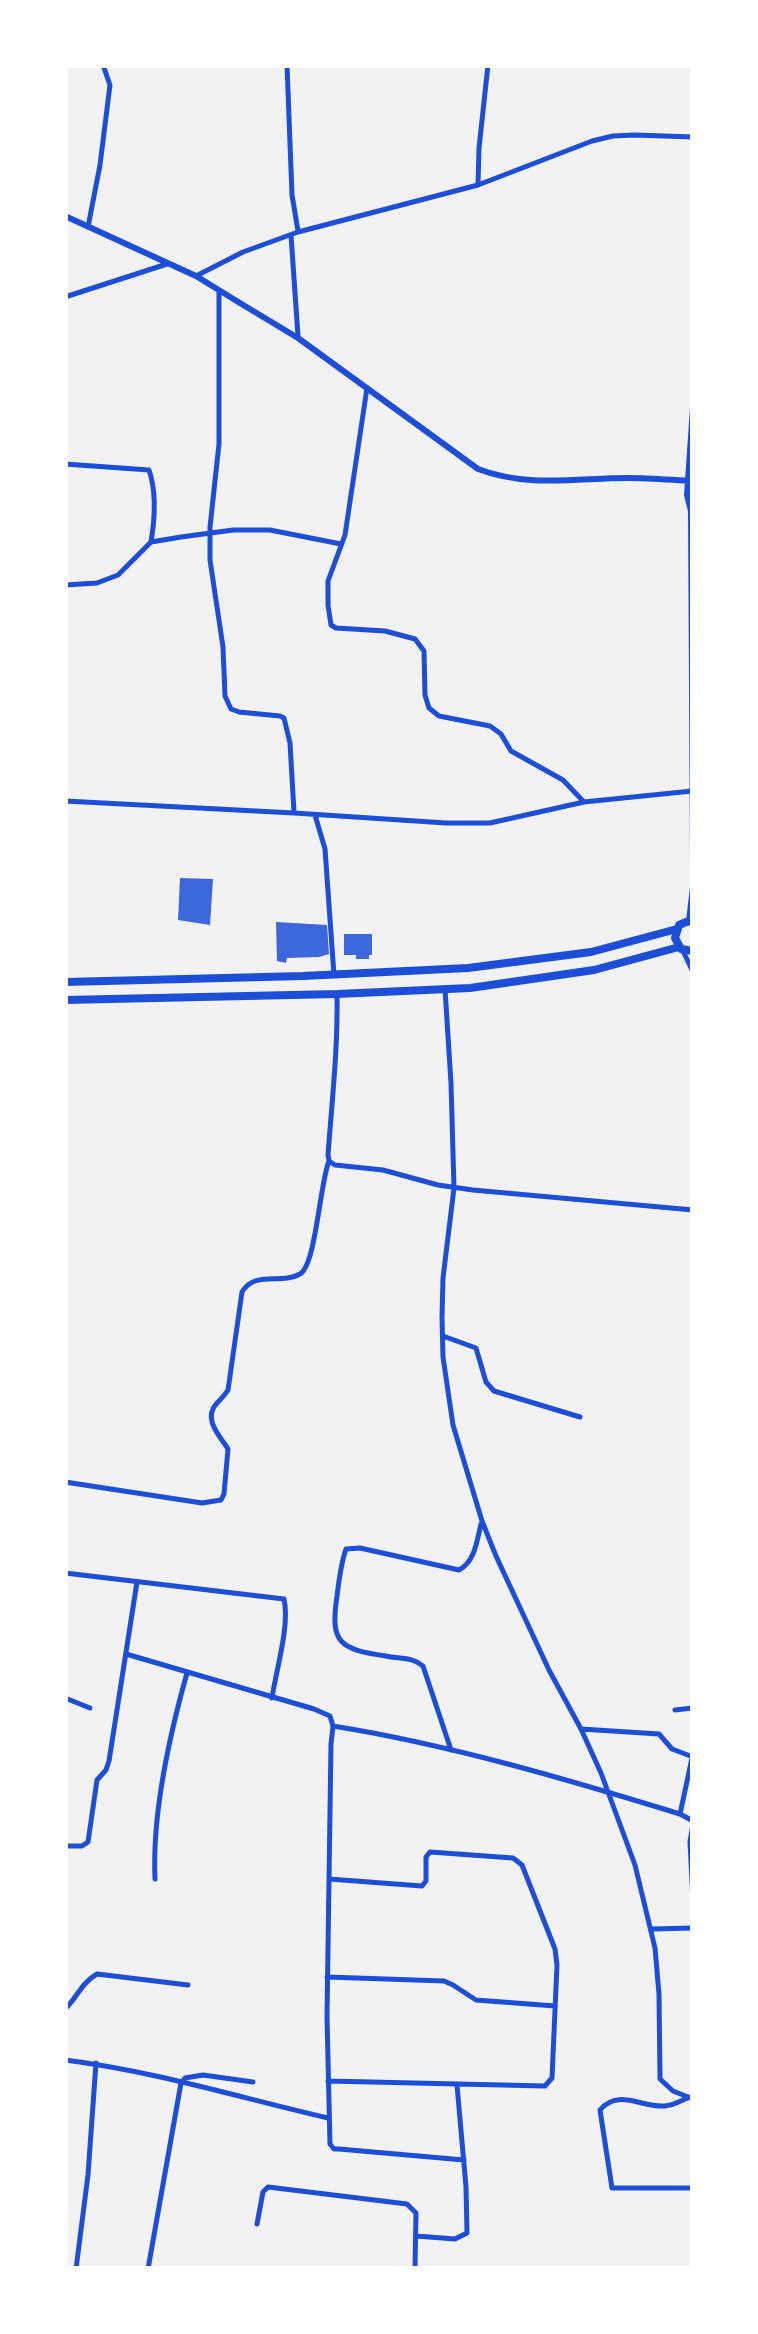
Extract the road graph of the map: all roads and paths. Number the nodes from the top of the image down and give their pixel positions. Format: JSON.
{"nodes":[{"id":1,"x":104,"y":65,"type":"edge"},
{"id":2,"x":287,"y":65,"type":"edge"},
{"id":3,"x":488,"y":65,"type":"edge"},
{"id":4,"x":693,"y":136,"type":"edge"},
{"id":5,"x":478,"y":185,"type":"junction"},
{"id":6,"x":65,"y":216,"type":"edge"},
{"id":7,"x":88,"y":227,"type":"junction"},
{"id":8,"x":294,"y":233,"type":"junction"},
{"id":9,"x":168,"y":264,"type":"junction"},
{"id":10,"x":196,"y":276,"type":"junction"},
{"id":11,"x":219,"y":290,"type":"junction"},
{"id":12,"x":65,"y":297,"type":"edge"},
{"id":13,"x":298,"y":338,"type":"junction"},
{"id":14,"x":368,"y":388,"type":"junction"},
{"id":15,"x":693,"y":408,"type":"edge"},
{"id":16,"x":65,"y":464,"type":"edge"},
{"id":17,"x":690,"y":481,"type":"edge"},
{"id":18,"x":692,"y":509,"type":"edge"},
{"id":19,"x":210,"y":534,"type":"junction"},
{"id":20,"x":151,"y":542,"type":"junction"},
{"id":21,"x":342,"y":544,"type":"junction"},
{"id":22,"x":65,"y":584,"type":"edge"},
{"id":23,"x":692,"y":791,"type":"edge"},
{"id":24,"x":65,"y":801,"type":"edge"},
{"id":25,"x":584,"y":802,"type":"junction"},
{"id":26,"x":294,"y":812,"type":"junction"},
{"id":27,"x":315,"y":815,"type":"junction"},
{"id":28,"x":693,"y":862,"type":"edge"},
{"id":29,"x":693,"y":887,"type":"edge"},
{"id":30,"x":691,"y":921,"type":"edge"},
{"id":31,"x":677,"y":928,"type":"junction"},
{"id":32,"x":680,"y":948,"type":"junction"},
{"id":33,"x":693,"y":951,"type":"edge"},
{"id":34,"x":693,"y":972,"type":"edge"},
{"id":35,"x":334,"y":974,"type":"junction"},
{"id":36,"x":65,"y":982,"type":"edge"},
{"id":37,"x":445,"y":989,"type":"junction"},
{"id":38,"x":336,"y":994,"type":"junction"},
{"id":39,"x":693,"y":997,"type":"edge"},
{"id":40,"x":65,"y":1000,"type":"edge"},
{"id":41,"x":693,"y":1034,"type":"edge"},
{"id":42,"x":329,"y":1161,"type":"junction"},
{"id":43,"x":454,"y":1188,"type":"junction"},
{"id":44,"x":693,"y":1210,"type":"edge"},
{"id":45,"x":443,"y":1336,"type":"junction"},
{"id":46,"x":580,"y":1417,"type":"dead end"},
{"id":47,"x":65,"y":1482,"type":"edge"},
{"id":48,"x":482,"y":1521,"type":"junction"},
{"id":49,"x":65,"y":1573,"type":"edge"},
{"id":50,"x":137,"y":1582,"type":"junction"},
{"id":51,"x":126,"y":1654,"type":"junction"},
{"id":52,"x":188,"y":1673,"type":"junction"},
{"id":53,"x":65,"y":1698,"type":"edge"},
{"id":54,"x":272,"y":1698,"type":"junction"},
{"id":55,"x":90,"y":1708,"type":"dead end"},
{"id":56,"x":693,"y":1708,"type":"edge"},
{"id":57,"x":675,"y":1710,"type":"dead end"},
{"id":58,"x":334,"y":1726,"type":"junction"},
{"id":59,"x":582,"y":1729,"type":"junction"},
{"id":60,"x":451,"y":1750,"type":"junction"},
{"id":61,"x":693,"y":1757,"type":"edge"},
{"id":62,"x":608,"y":1791,"type":"junction"},
{"id":63,"x":680,"y":1814,"type":"junction"},
{"id":64,"x":693,"y":1823,"type":"edge"},
{"id":65,"x":65,"y":1846,"type":"edge"},
{"id":66,"x":155,"y":1879,"type":"dead end"},
{"id":67,"x":329,"y":1879,"type":"junction"},
{"id":68,"x":693,"y":1900,"type":"edge"},
{"id":69,"x":693,"y":1928,"type":"edge"},
{"id":70,"x":652,"y":1929,"type":"junction"},
{"id":71,"x":328,"y":1977,"type":"junction"},
{"id":72,"x":188,"y":1985,"type":"dead end"},
{"id":73,"x":556,"y":2006,"type":"junction"},
{"id":74,"x":65,"y":2009,"type":"edge"},
{"id":75,"x":65,"y":2060,"type":"edge"},
{"id":76,"x":96,"y":2064,"type":"junction"},
{"id":77,"x":328,"y":2081,"type":"junction"},
{"id":78,"x":253,"y":2082,"type":"dead end"},
{"id":79,"x":181,"y":2083,"type":"junction"},
{"id":80,"x":457,"y":2085,"type":"junction"},
{"id":81,"x":692,"y":2097,"type":"edge"},
{"id":82,"x":328,"y":2118,"type":"junction"},
{"id":83,"x":464,"y":2160,"type":"junction"},
{"id":84,"x":693,"y":2188,"type":"edge"},
{"id":85,"x":257,"y":2224,"type":"dead end"},
{"id":86,"x":416,"y":2236,"type":"junction"},
{"id":87,"x":76,"y":2269,"type":"edge"},
{"id":88,"x":148,"y":2269,"type":"edge"},
{"id":89,"x":415,"y":2269,"type":"edge"}],
"edges":[{"from":1,"to":7,"type":"street"},
{"from":2,"to":8,"type":"street"},
{"from":3,"to":5,"type":"street"},
{"from":4,"to":5,"type":"street"},
{"from":5,"to":8,"type":"street"},
{"from":6,"to":7,"type":"street"},
{"from":7,"to":9,"type":"street"},
{"from":8,"to":10,"type":"street"},
{"from":8,"to":13,"type":"street"},
{"from":9,"to":10,"type":"street"},
{"from":9,"to":12,"type":"street"},
{"from":10,"to":11,"type":"street"},
{"from":11,"to":13,"type":"street"},
{"from":11,"to":19,"type":"street"},
{"from":13,"to":14,"type":"street"},
{"from":14,"to":17,"type":"street"},
{"from":14,"to":21,"type":"street"},
{"from":15,"to":17,"type":"street"},
{"from":16,"to":20,"type":"street"},
{"from":17,"to":18,"type":"street"},
{"from":18,"to":23,"type":"street"},
{"from":19,"to":20,"type":"street"},
{"from":19,"to":21,"type":"street"},
{"from":19,"to":26,"type":"street"},
{"from":20,"to":22,"type":"street"},
{"from":21,"to":25,"type":"street"},
{"from":23,"to":25,"type":"street"},
{"from":23,"to":28,"type":"street"},
{"from":24,"to":26,"type":"street"},
{"from":25,"to":27,"type":"street"},
{"from":26,"to":27,"type":"street"},
{"from":27,"to":35,"type":"street"},
{"from":29,"to":30,"type":"street"},
{"from":30,"to":31,"type":"main road"},
{"from":31,"to":32,"type":"main road"},
{"from":31,"to":35,"type":"main road"},
{"from":32,"to":33,"type":"main road"},
{"from":32,"to":34,"type":"street"},
{"from":32,"to":37,"type":"main road"},
{"from":35,"to":36,"type":"main road"},
{"from":37,"to":38,"type":"main road"},
{"from":37,"to":43,"type":"street"},
{"from":38,"to":40,"type":"main road"},
{"from":38,"to":42,"type":"street"},
{"from":39,"to":41,"type":"street"},
{"from":42,"to":43,"type":"street"},
{"from":42,"to":47,"type":"street"},
{"from":43,"to":44,"type":"street"},
{"from":43,"to":45,"type":"street"},
{"from":45,"to":46,"type":"street"},
{"from":45,"to":48,"type":"street"},
{"from":48,"to":59,"type":"street"},
{"from":48,"to":60,"type":"street"},
{"from":49,"to":50,"type":"street"},
{"from":50,"to":51,"type":"street"},
{"from":50,"to":54,"type":"street"},
{"from":51,"to":52,"type":"street"},
{"from":51,"to":65,"type":"street"},
{"from":52,"to":54,"type":"street"},
{"from":52,"to":66,"type":"street"},
{"from":53,"to":55,"type":"street"},
{"from":54,"to":58,"type":"street"},
{"from":56,"to":57,"type":"street"},
{"from":58,"to":60,"type":"street"},
{"from":58,"to":67,"type":"street"},
{"from":59,"to":61,"type":"street"},
{"from":59,"to":62,"type":"street"},
{"from":60,"to":62,"type":"street"},
{"from":61,"to":63,"type":"street"},
{"from":62,"to":63,"type":"street"},
{"from":62,"to":70,"type":"street"},
{"from":63,"to":64,"type":"street"},
{"from":64,"to":68,"type":"street"},
{"from":67,"to":71,"type":"street"},
{"from":67,"to":73,"type":"street"},
{"from":69,"to":70,"type":"street"},
{"from":70,"to":81,"type":"street"},
{"from":71,"to":73,"type":"street"},
{"from":71,"to":77,"type":"street"},
{"from":72,"to":74,"type":"street"},
{"from":73,"to":80,"type":"street"},
{"from":75,"to":76,"type":"street"},
{"from":76,"to":79,"type":"street"},
{"from":76,"to":87,"type":"street"},
{"from":77,"to":80,"type":"street"},
{"from":77,"to":82,"type":"street"},
{"from":78,"to":79,"type":"street"},
{"from":79,"to":82,"type":"street"},
{"from":79,"to":88,"type":"street"},
{"from":80,"to":83,"type":"street"},
{"from":81,"to":84,"type":"street"},
{"from":82,"to":83,"type":"street"},
{"from":83,"to":86,"type":"street"},
{"from":85,"to":86,"type":"street"},
{"from":86,"to":89,"type":"street"}]}
